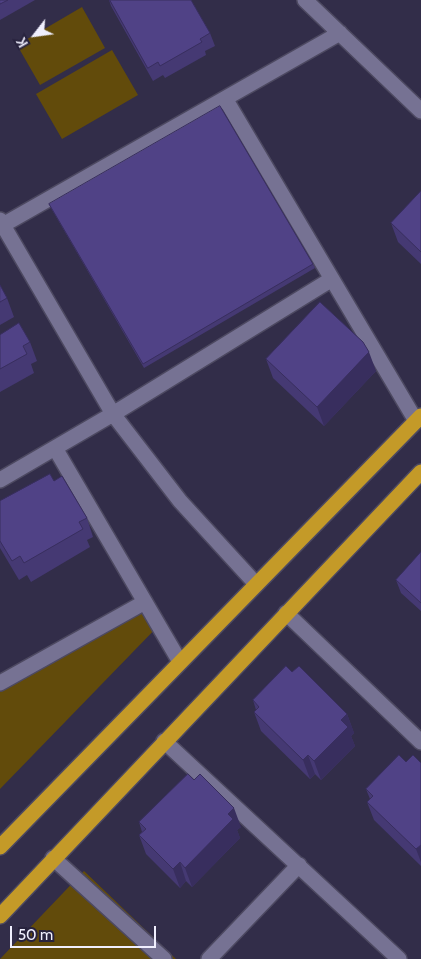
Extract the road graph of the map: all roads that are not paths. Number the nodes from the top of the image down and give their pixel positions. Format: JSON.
{"nodes":[{"id":1,"x":305,"y":0,"type":"edge"},
{"id":2,"x":340,"y":33,"type":"junction"},
{"id":3,"x":226,"y":100,"type":"junction"},
{"id":4,"x":421,"y":111,"type":"edge"},
{"id":5,"x":2,"y":222,"type":"edge"},
{"id":6,"x":332,"y":279,"type":"junction"},
{"id":7,"x":113,"y":414,"type":"junction"},
{"id":8,"x":418,"y":418,"type":"edge"},
{"id":9,"x":55,"y":448,"type":"junction"},
{"id":10,"x":421,"y":472,"type":"edge"},
{"id":11,"x":0,"y":480,"type":"edge"},
{"id":12,"x":256,"y":584,"type":"junction"},
{"id":13,"x":145,"y":602,"type":"junction"},
{"id":14,"x":286,"y":613,"type":"junction"},
{"id":15,"x":180,"y":662,"type":"junction"},
{"id":16,"x":0,"y":683,"type":"edge"},
{"id":17,"x":164,"y":741,"type":"junction"},
{"id":18,"x":421,"y":742,"type":"edge"},
{"id":19,"x":0,"y":847,"type":"edge"},
{"id":20,"x":53,"y":858,"type":"junction"},
{"id":21,"x":299,"y":866,"type":"junction"},
{"id":22,"x":0,"y":916,"type":"edge"},
{"id":23,"x":164,"y":959,"type":"edge"},
{"id":24,"x":209,"y":959,"type":"edge"},
{"id":25,"x":399,"y":959,"type":"edge"}],
"edges":[{"from":1,"to":2,"type":"street"},
{"from":2,"to":3,"type":"street"},
{"from":2,"to":4,"type":"street"},
{"from":3,"to":5,"type":"street"},
{"from":3,"to":6,"type":"street"},
{"from":5,"to":7,"type":"street"},
{"from":6,"to":7,"type":"street"},
{"from":6,"to":8,"type":"street"},
{"from":7,"to":9,"type":"street"},
{"from":7,"to":12,"type":"street"},
{"from":8,"to":12,"type":"highway"},
{"from":9,"to":11,"type":"street"},
{"from":9,"to":13,"type":"street"},
{"from":10,"to":14,"type":"highway"},
{"from":12,"to":15,"type":"highway"},
{"from":13,"to":15,"type":"street"},
{"from":13,"to":16,"type":"street"},
{"from":14,"to":17,"type":"highway"},
{"from":14,"to":18,"type":"street"},
{"from":15,"to":19,"type":"highway"},
{"from":17,"to":20,"type":"highway"},
{"from":17,"to":21,"type":"street"},
{"from":20,"to":22,"type":"highway"},
{"from":20,"to":23,"type":"street"},
{"from":21,"to":24,"type":"street"},
{"from":21,"to":25,"type":"street"}]}
